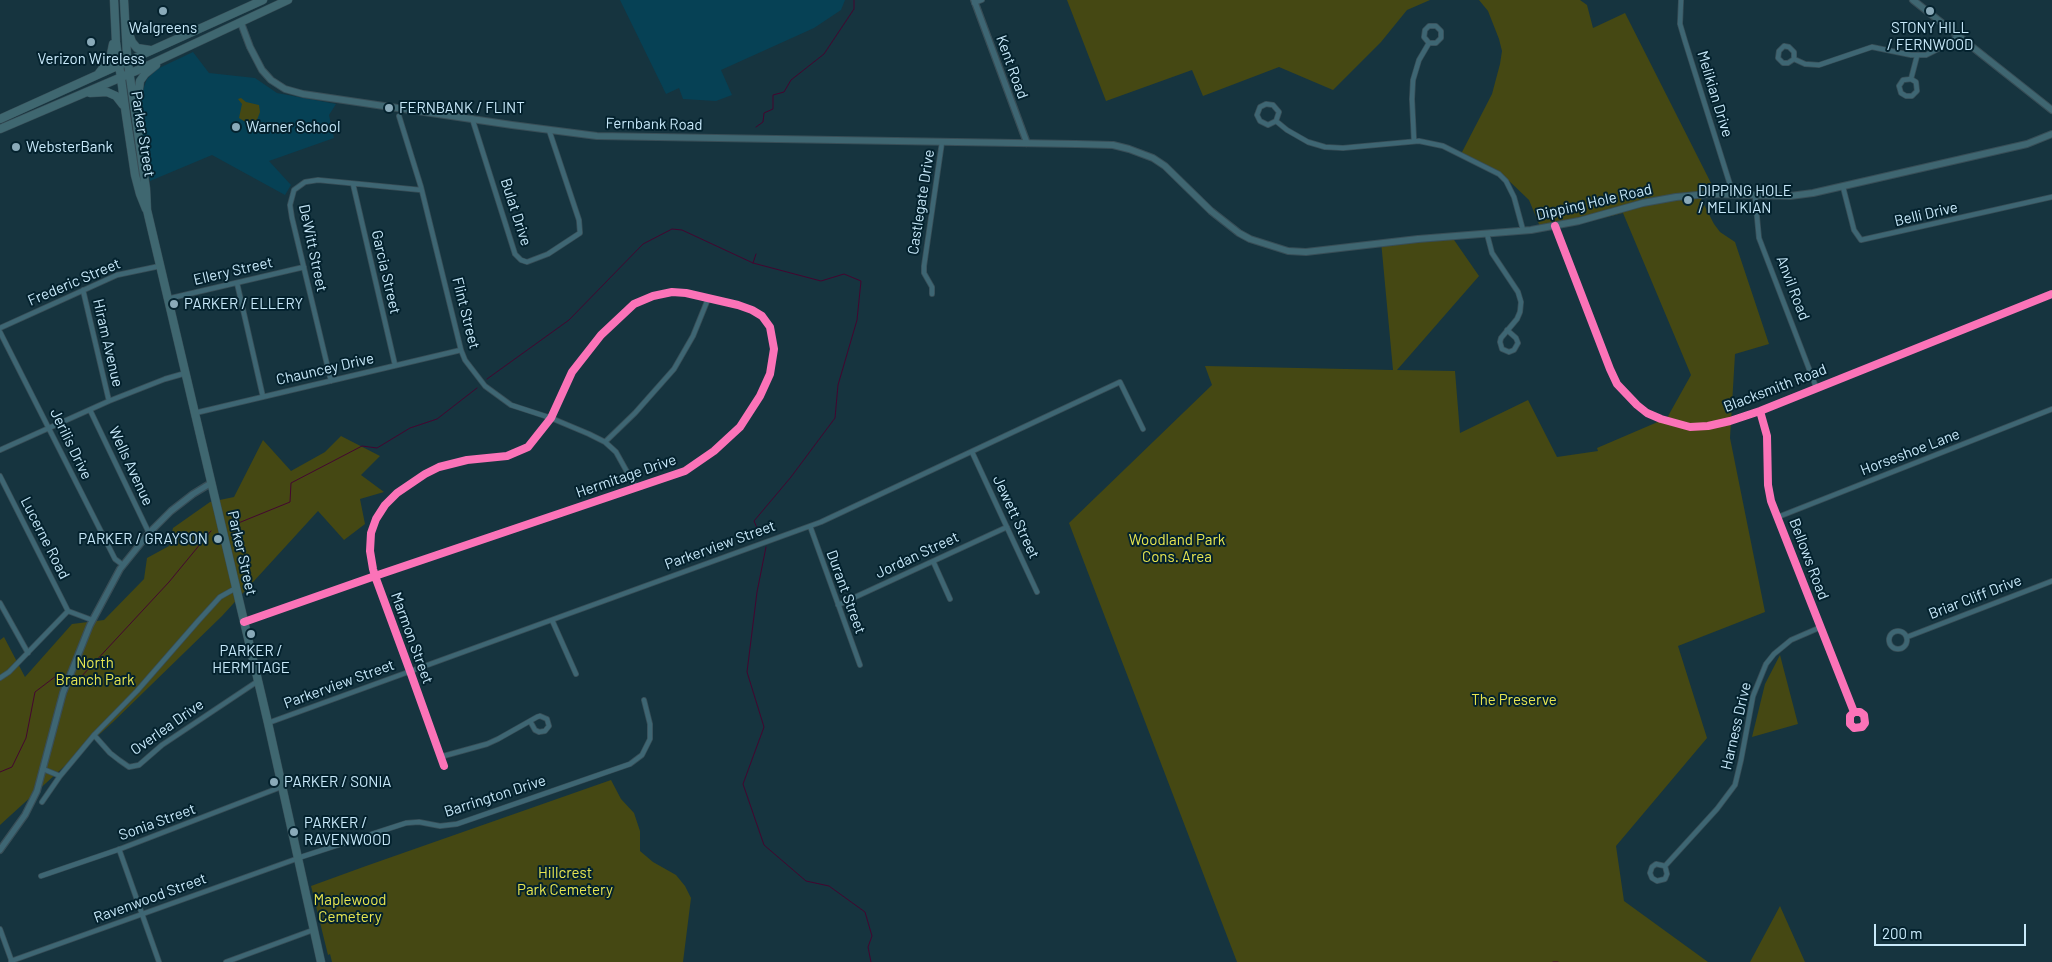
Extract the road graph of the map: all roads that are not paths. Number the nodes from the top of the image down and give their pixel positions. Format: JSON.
{"nodes":[{"id":1,"x":114,"y":0,"type":"edge"},
{"id":2,"x":124,"y":0,"type":"edge"},
{"id":3,"x":263,"y":0,"type":"edge"},
{"id":4,"x":288,"y":0,"type":"edge"},
{"id":5,"x":982,"y":0,"type":"edge"},
{"id":6,"x":1681,"y":0,"type":"edge"},
{"id":7,"x":974,"y":1,"type":"edge"},
{"id":8,"x":1916,"y":1,"type":"edge"},
{"id":9,"x":114,"y":14,"type":"junction"},
{"id":10,"x":124,"y":18,"type":"junction"},
{"id":11,"x":241,"y":23,"type":"junction"},
{"id":12,"x":1958,"y":36,"type":"junction"},
{"id":13,"x":1429,"y":43,"type":"junction"},
{"id":14,"x":156,"y":49,"type":"junction"},
{"id":15,"x":170,"y":55,"type":"junction"},
{"id":16,"x":1917,"y":56,"type":"junction"},
{"id":17,"x":1794,"y":59,"type":"dead end"},
{"id":18,"x":127,"y":62,"type":"junction"},
{"id":19,"x":119,"y":66,"type":"junction"},
{"id":20,"x":129,"y":74,"type":"junction"},
{"id":21,"x":120,"y":77,"type":"junction"},
{"id":22,"x":89,"y":79,"type":"junction"},
{"id":23,"x":1911,"y":79,"type":"junction"},
{"id":24,"x":69,"y":99,"type":"junction"},
{"id":25,"x":2052,"y":110,"type":"edge"},
{"id":26,"x":126,"y":115,"type":"junction"},
{"id":27,"x":400,"y":116,"type":"dead end"},
{"id":28,"x":136,"y":118,"type":"junction"},
{"id":29,"x":472,"y":118,"type":"junction"},
{"id":30,"x":0,"y":119,"type":"edge"},
{"id":31,"x":1276,"y":121,"type":"junction"},
{"id":32,"x":0,"y":129,"type":"edge"},
{"id":33,"x":549,"y":130,"type":"junction"},
{"id":34,"x":2052,"y":134,"type":"edge"},
{"id":35,"x":1414,"y":141,"type":"junction"},
{"id":36,"x":942,"y":142,"type":"junction"},
{"id":37,"x":1027,"y":143,"type":"junction"},
{"id":38,"x":1109,"y":145,"type":"joint"},
{"id":39,"x":353,"y":184,"type":"junction"},
{"id":40,"x":1843,"y":187,"type":"junction"},
{"id":41,"x":421,"y":190,"type":"junction"},
{"id":42,"x":1733,"y":194,"type":"junction"},
{"id":43,"x":1755,"y":196,"type":"junction"},
{"id":44,"x":2052,"y":197,"type":"edge"},
{"id":45,"x":147,"y":210,"type":"junction"},
{"id":46,"x":1555,"y":226,"type":"junction"},
{"id":47,"x":1524,"y":230,"type":"junction"},
{"id":48,"x":1487,"y":234,"type":"junction"},
{"id":49,"x":160,"y":266,"type":"junction"},
{"id":50,"x":304,"y":268,"type":"junction"},
{"id":51,"x":237,"y":283,"type":"junction"},
{"id":52,"x":83,"y":290,"type":"junction"},
{"id":53,"x":932,"y":294,"type":"dead end"},
{"id":54,"x":2052,"y":294,"type":"edge"},
{"id":55,"x":167,"y":299,"type":"junction"},
{"id":56,"x":708,"y":299,"type":"junction"},
{"id":57,"x":0,"y":328,"type":"edge"},
{"id":58,"x":1508,"y":330,"type":"junction"},
{"id":59,"x":0,"y":332,"type":"edge"},
{"id":60,"x":461,"y":350,"type":"junction"},
{"id":61,"x":395,"y":366,"type":"junction"},
{"id":62,"x":186,"y":374,"type":"junction"},
{"id":63,"x":331,"y":381,"type":"junction"},
{"id":64,"x":1816,"y":387,"type":"junction"},
{"id":65,"x":263,"y":397,"type":"junction"},
{"id":66,"x":109,"y":401,"type":"junction"},
{"id":67,"x":2052,"y":409,"type":"edge"},
{"id":68,"x":90,"y":410,"type":"junction"},
{"id":69,"x":1760,"y":411,"type":"junction"},
{"id":70,"x":195,"y":413,"type":"junction"},
{"id":71,"x":551,"y":418,"type":"junction"},
{"id":72,"x":50,"y":428,"type":"junction"},
{"id":73,"x":1143,"y":429,"type":"dead end"},
{"id":74,"x":605,"y":442,"type":"junction"},
{"id":75,"x":0,"y":450,"type":"edge"},
{"id":76,"x":972,"y":452,"type":"junction"},
{"id":77,"x":0,"y":476,"type":"edge"},
{"id":78,"x":211,"y":483,"type":"junction"},
{"id":79,"x":636,"y":488,"type":"junction"},
{"id":80,"x":1778,"y":517,"type":"junction"},
{"id":81,"x":810,"y":526,"type":"junction"},
{"id":82,"x":1007,"y":527,"type":"junction"},
{"id":83,"x":149,"y":533,"type":"junction"},
{"id":84,"x":933,"y":561,"type":"junction"},
{"id":85,"x":123,"y":565,"type":"junction"},
{"id":86,"x":375,"y":576,"type":"junction"},
{"id":87,"x":2052,"y":581,"type":"edge"},
{"id":88,"x":236,"y":588,"type":"junction"},
{"id":89,"x":1037,"y":592,"type":"dead end"},
{"id":90,"x":950,"y":599,"type":"dead end"},
{"id":91,"x":0,"y":603,"type":"edge"},
{"id":92,"x":838,"y":605,"type":"junction"},
{"id":93,"x":68,"y":611,"type":"junction"},
{"id":94,"x":92,"y":620,"type":"junction"},
{"id":95,"x":552,"y":620,"type":"junction"},
{"id":96,"x":244,"y":622,"type":"junction"},
{"id":97,"x":1821,"y":627,"type":"junction"},
{"id":98,"x":1907,"y":637,"type":"junction"},
{"id":99,"x":28,"y":653,"type":"junction"},
{"id":100,"x":860,"y":666,"type":"dead end"},
{"id":101,"x":410,"y":671,"type":"junction"},
{"id":102,"x":576,"y":674,"type":"dead end"},
{"id":103,"x":0,"y":678,"type":"edge"},
{"id":104,"x":258,"y":680,"type":"junction"},
{"id":105,"x":644,"y":700,"type":"dead end"},
{"id":106,"x":1854,"y":712,"type":"dead end"},
{"id":107,"x":530,"y":721,"type":"junction"},
{"id":108,"x":268,"y":723,"type":"junction"},
{"id":109,"x":94,"y":735,"type":"junction"},
{"id":110,"x":440,"y":757,"type":"junction"},
{"id":111,"x":444,"y":766,"type":"dead end"},
{"id":112,"x":43,"y":769,"type":"junction"},
{"id":113,"x":60,"y":776,"type":"junction"},
{"id":114,"x":281,"y":788,"type":"junction"},
{"id":115,"x":42,"y":802,"type":"dead end"},
{"id":116,"x":119,"y":849,"type":"junction"},
{"id":117,"x":0,"y":850,"type":"edge"},
{"id":118,"x":296,"y":859,"type":"junction"},
{"id":119,"x":1665,"y":866,"type":"dead end"},
{"id":120,"x":41,"y":876,"type":"dead end"},
{"id":121,"x":142,"y":914,"type":"junction"},
{"id":122,"x":0,"y":929,"type":"edge"},
{"id":123,"x":313,"y":930,"type":"junction"},
{"id":124,"x":12,"y":962,"type":"edge"},
{"id":125,"x":159,"y":962,"type":"edge"},
{"id":126,"x":226,"y":962,"type":"edge"},
{"id":127,"x":321,"y":962,"type":"edge"}],
"edges":[{"from":1,"to":9,"type":"main road","name":"Parker Street"},
{"from":2,"to":10,"type":"main road","name":"Parker Street"},
{"from":3,"to":14,"type":"main road"},
{"from":4,"to":11,"type":"main road"},
{"from":5,"to":7,"type":"street"},
{"from":6,"to":42,"type":"street","name":"Melikian Drive"},
{"from":7,"to":37,"type":"street","name":"Kent Road"},
{"from":8,"to":12,"type":"main road"},
{"from":9,"to":19,"type":"main road","name":"Parker Street"},
{"from":9,"to":22,"type":"main road"},
{"from":10,"to":14,"type":"main road"},
{"from":10,"to":18,"type":"main road","name":"Parker Street"},
{"from":11,"to":15,"type":"main road"},
{"from":11,"to":29,"type":"main road","name":"Fernbank Road"},
{"from":12,"to":16,"type":"street"},
{"from":12,"to":25,"type":"main road"},
{"from":13,"to":13,"type":"street"},
{"from":13,"to":35,"type":"street"},
{"from":14,"to":18,"type":"main road"},
{"from":15,"to":20,"type":"main road"},
{"from":15,"to":28,"type":"main road"},
{"from":16,"to":17,"type":"street"},
{"from":16,"to":23,"type":"street"},
{"from":18,"to":19,"type":"main road"},
{"from":18,"to":20,"type":"main road","name":"Parker Street"},
{"from":19,"to":21,"type":"main road","name":"Parker Street"},
{"from":19,"to":22,"type":"main road"},
{"from":20,"to":21,"type":"main road"},
{"from":20,"to":28,"type":"main road","name":"Parker Street"},
{"from":21,"to":24,"type":"main road"},
{"from":21,"to":26,"type":"main road","name":"Parker Street"},
{"from":22,"to":30,"type":"main road"},
{"from":23,"to":23,"type":"street"},
{"from":24,"to":26,"type":"main road"},
{"from":24,"to":32,"type":"main road"},
{"from":26,"to":45,"type":"main road","name":"Parker Street"},
{"from":27,"to":41,"type":"street","name":"Flint Street"},
{"from":28,"to":45,"type":"main road","name":"Parker Street"},
{"from":29,"to":33,"type":"main road","name":"Fernbank Road"},
{"from":29,"to":33,"type":"street","name":"Bulat Drive"},
{"from":31,"to":31,"type":"street"},
{"from":31,"to":35,"type":"street"},
{"from":33,"to":36,"type":"main road","name":"Fernbank Road"},
{"from":34,"to":40,"type":"main road","name":"Dipping Hole Road"},
{"from":35,"to":47,"type":"street"},
{"from":36,"to":37,"type":"main road","name":"Fernbank Road"},
{"from":36,"to":53,"type":"street","name":"Castlegate Drive"},
{"from":37,"to":38,"type":"main road","name":"Fernbank Road"},
{"from":38,"to":48,"type":"main road","name":"Dipping Hole Road"},
{"from":39,"to":41,"type":"street","name":"DeWitt Street"},
{"from":39,"to":50,"type":"street","name":"DeWitt Street"},
{"from":39,"to":61,"type":"street","name":"Garcia Street"},
{"from":40,"to":43,"type":"main road","name":"Dipping Hole Road"},
{"from":40,"to":44,"type":"street","name":"Belli Drive"},
{"from":41,"to":60,"type":"street","name":"Flint Street"},
{"from":42,"to":43,"type":"main road","name":"Dipping Hole Road"},
{"from":42,"to":46,"type":"main road","name":"Dipping Hole Road"},
{"from":43,"to":64,"type":"street","name":"Anvil Road"},
{"from":45,"to":49,"type":"main road","name":"Parker Street"},
{"from":46,"to":47,"type":"main road","name":"Dipping Hole Road"},
{"from":46,"to":69,"type":"street","name":"Blacksmith Road"},
{"from":47,"to":48,"type":"main road","name":"Dipping Hole Road"},
{"from":48,"to":58,"type":"street"},
{"from":49,"to":52,"type":"street","name":"Frederic Street"},
{"from":49,"to":55,"type":"main road","name":"Parker Street"},
{"from":50,"to":51,"type":"street","name":"Ellery Street"},
{"from":50,"to":63,"type":"street","name":"DeWitt Street"},
{"from":51,"to":55,"type":"street","name":"Ellery Street"},
{"from":51,"to":65,"type":"street"},
{"from":52,"to":57,"type":"street","name":"Frederic Street"},
{"from":52,"to":66,"type":"street","name":"Hiram Avenue"},
{"from":54,"to":64,"type":"street","name":"Blacksmith Road"},
{"from":55,"to":62,"type":"main road","name":"Parker Street"},
{"from":56,"to":71,"type":"street","name":"Hermitage Drive"},
{"from":56,"to":74,"type":"street"},
{"from":56,"to":79,"type":"street","name":"Hermitage Drive"},
{"from":58,"to":58,"type":"street"},
{"from":59,"to":72,"type":"street","name":"Jerilis Drive"},
{"from":60,"to":61,"type":"street","name":"Chauncey Drive"},
{"from":60,"to":71,"type":"street","name":"Flint Street"},
{"from":61,"to":63,"type":"street","name":"Chauncey Drive"},
{"from":62,"to":66,"type":"street"},
{"from":62,"to":70,"type":"main road","name":"Parker Street"},
{"from":63,"to":65,"type":"street","name":"Chauncey Drive"},
{"from":64,"to":69,"type":"street","name":"Blacksmith Road"},
{"from":65,"to":70,"type":"street","name":"Chauncey Drive"},
{"from":66,"to":68,"type":"street"},
{"from":67,"to":80,"type":"street","name":"Horseshoe Lane"},
{"from":68,"to":72,"type":"street"},
{"from":68,"to":83,"type":"street","name":"Wells Avenue"},
{"from":69,"to":80,"type":"street","name":"Bellows Road"},
{"from":70,"to":78,"type":"main road","name":"Parker Street"},
{"from":71,"to":74,"type":"street","name":"Flint Street"},
{"from":71,"to":86,"type":"street","name":"Marmon Street"},
{"from":72,"to":75,"type":"street"},
{"from":72,"to":85,"type":"street","name":"Jerilis Drive"},
{"from":73,"to":76,"type":"street","name":"Parkerview Street"},
{"from":74,"to":79,"type":"street","name":"Flint Street"},
{"from":76,"to":81,"type":"street","name":"Parkerview Street"},
{"from":76,"to":82,"type":"street","name":"Jewett Street"},
{"from":77,"to":93,"type":"street","name":"Lucerne Road"},
{"from":78,"to":83,"type":"street"},
{"from":78,"to":88,"type":"main road","name":"Parker Street"},
{"from":79,"to":86,"type":"street","name":"Hermitage Drive"},
{"from":80,"to":97,"type":"street","name":"Bellows Road"},
{"from":81,"to":92,"type":"street","name":"Durant Street"},
{"from":81,"to":95,"type":"street","name":"Parkerview Street"},
{"from":82,"to":84,"type":"street","name":"Jordan Street"},
{"from":82,"to":89,"type":"street","name":"Jewett Street"},
{"from":83,"to":85,"type":"street"},
{"from":84,"to":90,"type":"street"},
{"from":84,"to":92,"type":"street","name":"Jordan Street"},
{"from":85,"to":94,"type":"street"},
{"from":86,"to":96,"type":"street","name":"Hermitage Drive"},
{"from":86,"to":101,"type":"street","name":"Marmon Street"},
{"from":87,"to":98,"type":"street","name":"Briar Cliff Drive"},
{"from":88,"to":96,"type":"main road","name":"Parker Street"},
{"from":88,"to":109,"type":"street"},
{"from":91,"to":99,"type":"street"},
{"from":92,"to":100,"type":"street","name":"Durant Street"},
{"from":93,"to":94,"type":"street"},
{"from":93,"to":99,"type":"street"},
{"from":94,"to":112,"type":"street"},
{"from":95,"to":101,"type":"street","name":"Parkerview Street"},
{"from":95,"to":102,"type":"street"},
{"from":96,"to":104,"type":"main road","name":"Parker Street"},
{"from":97,"to":106,"type":"street","name":"Bellows Road"},
{"from":97,"to":119,"type":"street","name":"Harness Drive"},
{"from":98,"to":98,"type":"street","name":"Briar Cliff Drive"},
{"from":99,"to":103,"type":"street"},
{"from":101,"to":108,"type":"street","name":"Parkerview Street"},
{"from":101,"to":110,"type":"street","name":"Marmon Street"},
{"from":104,"to":108,"type":"main road","name":"Parker Street"},
{"from":104,"to":109,"type":"street","name":"Overlea Drive"},
{"from":105,"to":118,"type":"street","name":"Barrington Drive"},
{"from":107,"to":107,"type":"street"},
{"from":107,"to":110,"type":"street"},
{"from":108,"to":114,"type":"main road","name":"Parker Street"},
{"from":109,"to":113,"type":"street"},
{"from":110,"to":111,"type":"street","name":"Marmon Street"},
{"from":112,"to":113,"type":"street"},
{"from":112,"to":117,"type":"street"},
{"from":113,"to":115,"type":"street"},
{"from":114,"to":116,"type":"street","name":"Sonia Street"},
{"from":114,"to":118,"type":"main road","name":"Parker Street"},
{"from":116,"to":120,"type":"street","name":"Sonia Street"},
{"from":116,"to":121,"type":"street"},
{"from":118,"to":121,"type":"street","name":"Ravenwood Street"},
{"from":118,"to":123,"type":"main road","name":"Parker Street"},
{"from":121,"to":124,"type":"street","name":"Ravenwood Street"},
{"from":121,"to":125,"type":"street"},
{"from":122,"to":124,"type":"street"},
{"from":123,"to":126,"type":"street"},
{"from":123,"to":127,"type":"main road","name":"Parker Street"}]}
